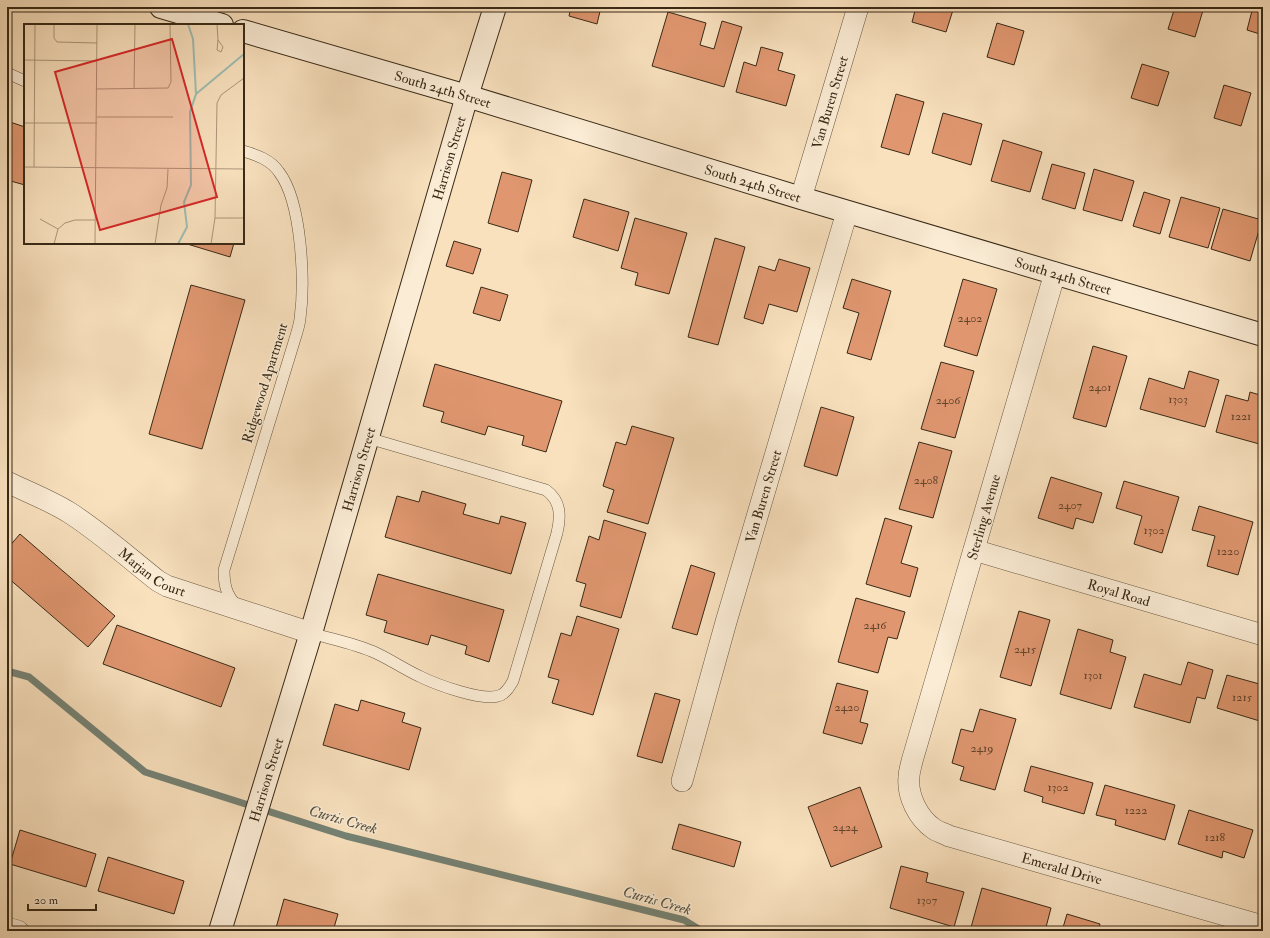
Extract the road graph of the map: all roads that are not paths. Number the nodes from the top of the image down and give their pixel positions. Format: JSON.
{"nodes":[{"id":1,"x":161,"y":7,"type":"edge"},
{"id":2,"x":494,"y":7,"type":"edge"},
{"id":3,"x":858,"y":7,"type":"edge"},
{"id":4,"x":219,"y":24,"type":"edge"},
{"id":5,"x":244,"y":31,"type":"edge"},
{"id":6,"x":7,"y":73,"type":"edge"},
{"id":7,"x":24,"y":81,"type":"edge"},
{"id":8,"x":467,"y":96,"type":"junction"},
{"id":9,"x":244,"y":151,"type":"edge"},
{"id":10,"x":800,"y":198,"type":"junction"},
{"id":11,"x":847,"y":212,"type":"junction"},
{"id":12,"x":1055,"y":273,"type":"junction"},
{"id":13,"x":1262,"y":332,"type":"edge"},
{"id":14,"x":368,"y":438,"type":"junction"},
{"id":15,"x":7,"y":482,"type":"edge"},
{"id":16,"x":974,"y":550,"type":"junction"},
{"id":17,"x":244,"y":611,"type":"junction"},
{"id":18,"x":311,"y":633,"type":"junction"},
{"id":19,"x":1263,"y":635,"type":"edge"},
{"id":20,"x":912,"y":761,"type":"joint"},
{"id":21,"x":682,"y":781,"type":"dead end"},
{"id":22,"x":1263,"y":926,"type":"edge"},
{"id":23,"x":7,"y":928,"type":"edge"},
{"id":24,"x":18,"y":931,"type":"edge"},
{"id":25,"x":220,"y":931,"type":"edge"}],
"edges":[{"from":1,"to":4,"type":"street"},
{"from":2,"to":8,"type":"street","name":"Harrison Street"},
{"from":3,"to":10,"type":"street","name":"Van Buren Street"},
{"from":5,"to":8,"type":"street","name":"South 24th Street"},
{"from":6,"to":7,"type":"lane"},
{"from":8,"to":10,"type":"street","name":"South 24th Street"},
{"from":8,"to":14,"type":"street","name":"Harrison Street"},
{"from":9,"to":17,"type":"lane","name":"Ridgewood Apartment"},
{"from":10,"to":11,"type":"street","name":"South 24th Street"},
{"from":11,"to":12,"type":"street","name":"South 24th Street"},
{"from":11,"to":21,"type":"street","name":"Van Buren Street"},
{"from":12,"to":13,"type":"street","name":"South 24th Street"},
{"from":12,"to":16,"type":"street","name":"Sterling Avenue"},
{"from":14,"to":18,"type":"street","name":"Harrison Street"},
{"from":14,"to":18,"type":"lane"},
{"from":15,"to":17,"type":"street","name":"Marjan Court"},
{"from":16,"to":19,"type":"street","name":"Royal Road"},
{"from":16,"to":20,"type":"street","name":"Sterling Avenue"},
{"from":17,"to":18,"type":"street","name":"Marjan Court"},
{"from":18,"to":25,"type":"street","name":"Harrison Street"},
{"from":20,"to":22,"type":"street","name":"Emerald Drive"},
{"from":23,"to":24,"type":"street"}]}
